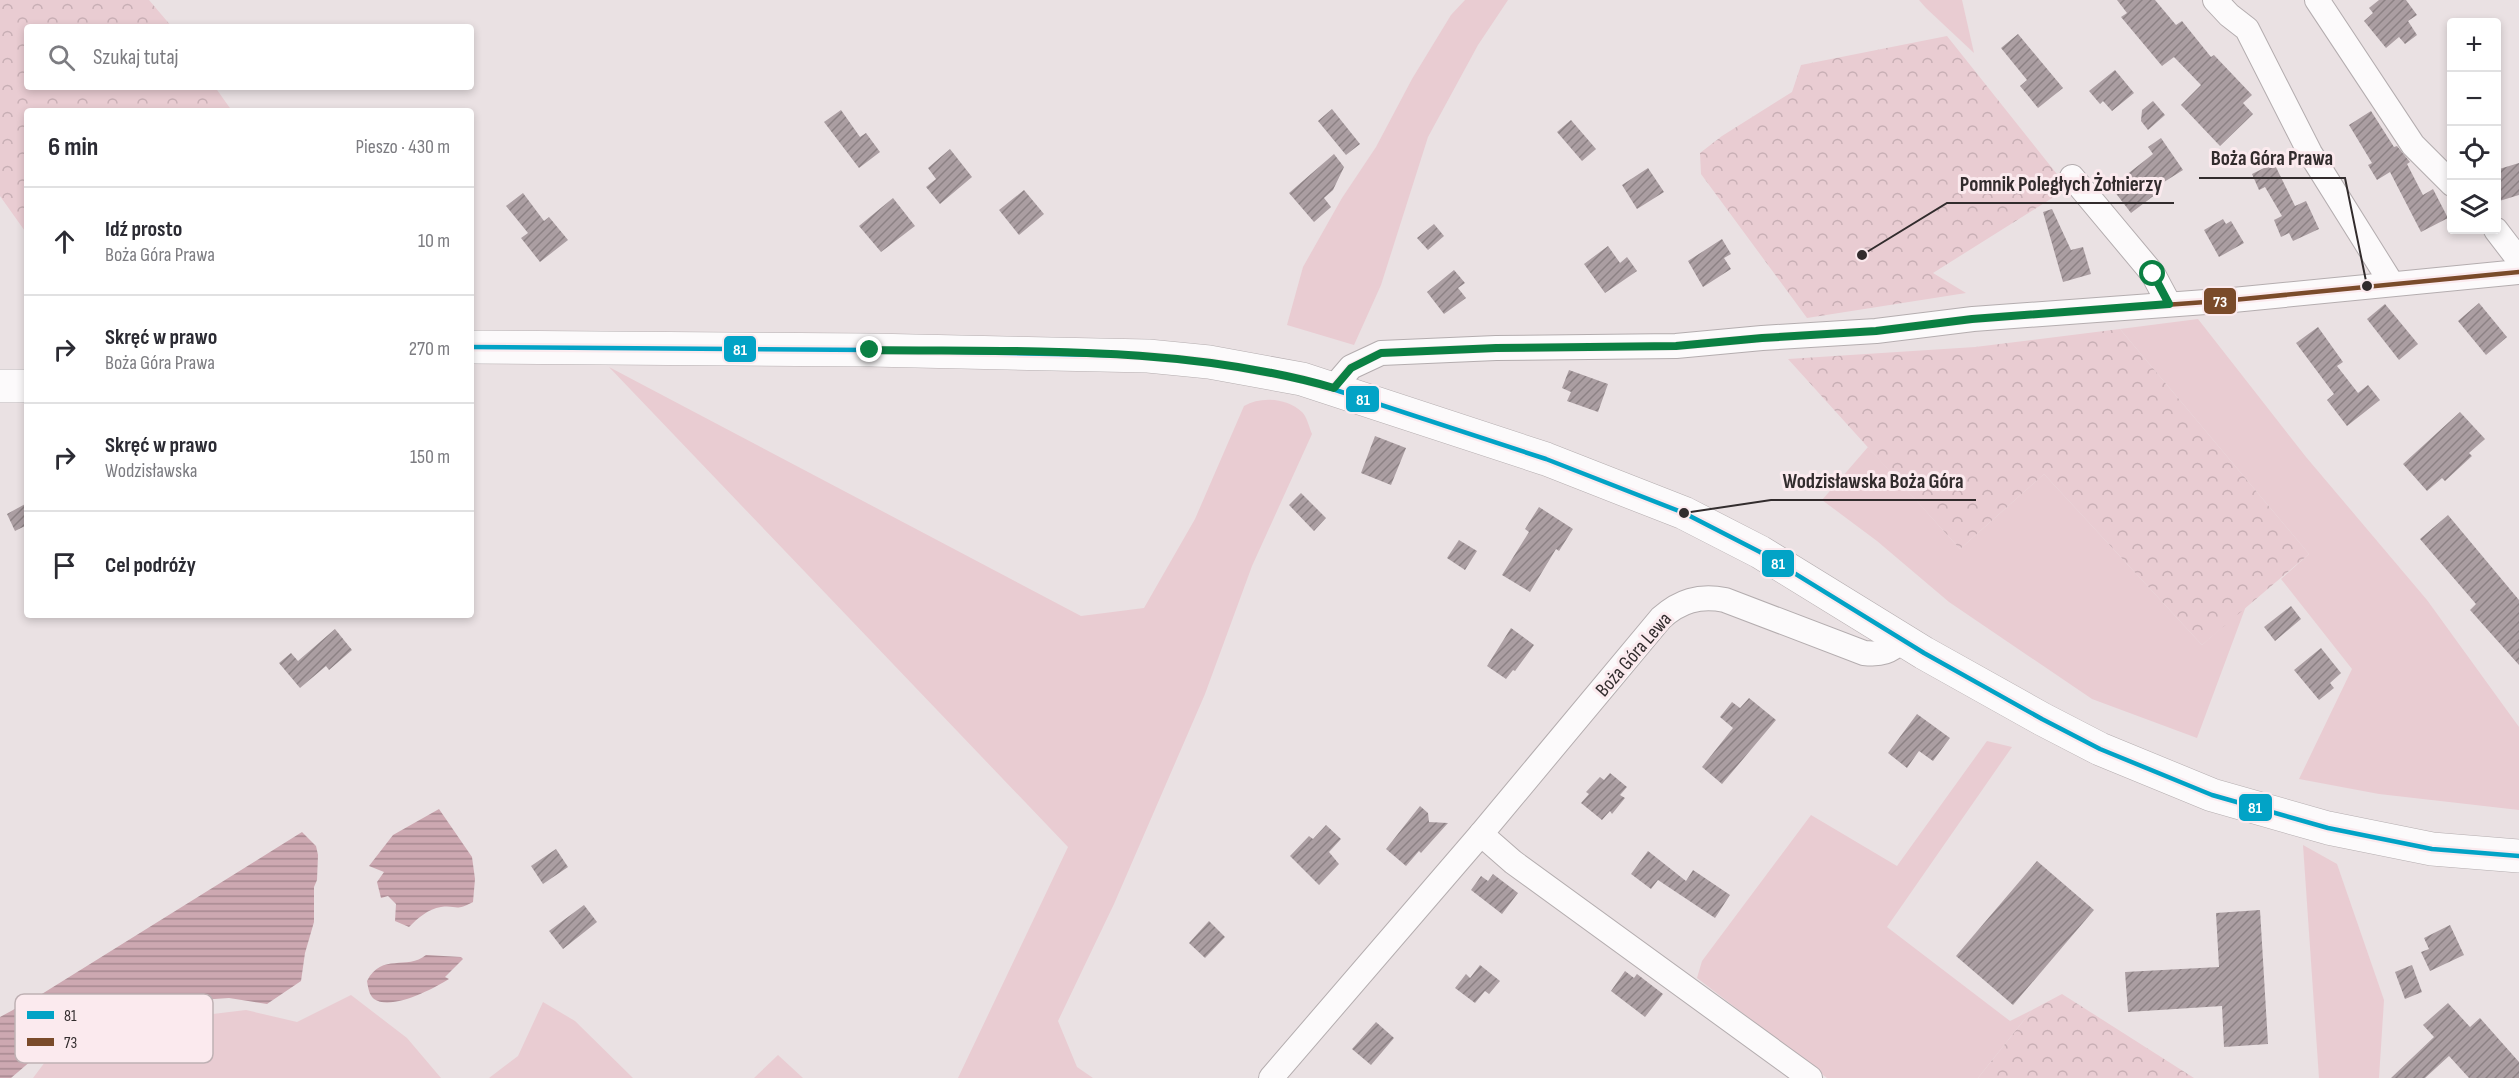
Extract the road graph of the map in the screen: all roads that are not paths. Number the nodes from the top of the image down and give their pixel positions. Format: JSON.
{"nodes":[{"id":1,"x":2215,"y":0,"type":"edge"},
{"id":2,"x":2317,"y":0,"type":"edge"},
{"id":3,"x":2072,"y":177,"type":"dead end"},
{"id":4,"x":2447,"y":180,"type":"edge"},
{"id":5,"x":2499,"y":234,"type":"edge"},
{"id":6,"x":2519,"y":260,"type":"edge"},
{"id":7,"x":2519,"y":272,"type":"edge"},
{"id":8,"x":2392,"y":284,"type":"junction"},
{"id":9,"x":2169,"y":304,"type":"junction"},
{"id":10,"x":474,"y":347,"type":"edge"},
{"id":11,"x":24,"y":386,"type":"edge"},
{"id":12,"x":0,"y":387,"type":"edge"},
{"id":13,"x":1334,"y":388,"type":"junction"},
{"id":14,"x":1902,"y":640,"type":"junction"},
{"id":15,"x":1481,"y":834,"type":"junction"},
{"id":16,"x":2519,"y":856,"type":"edge"},
{"id":17,"x":1271,"y":1078,"type":"edge"},
{"id":18,"x":1810,"y":1078,"type":"edge"}],
"edges":[{"from":1,"to":8,"type":"street"},
{"from":2,"to":4,"type":"street"},
{"from":3,"to":9,"type":"street"},
{"from":5,"to":6,"type":"street"},
{"from":7,"to":8,"type":"street"},
{"from":8,"to":9,"type":"street"},
{"from":9,"to":13,"type":"street"},
{"from":10,"to":13,"type":"main road"},
{"from":11,"to":12,"type":"main road"},
{"from":13,"to":14,"type":"main road"},
{"from":14,"to":15,"type":"street","name":"Boża Góra Lewa"},
{"from":14,"to":16,"type":"main road"},
{"from":15,"to":17,"type":"street","name":"Boża Góra Lewa"},
{"from":15,"to":18,"type":"street"}]}
